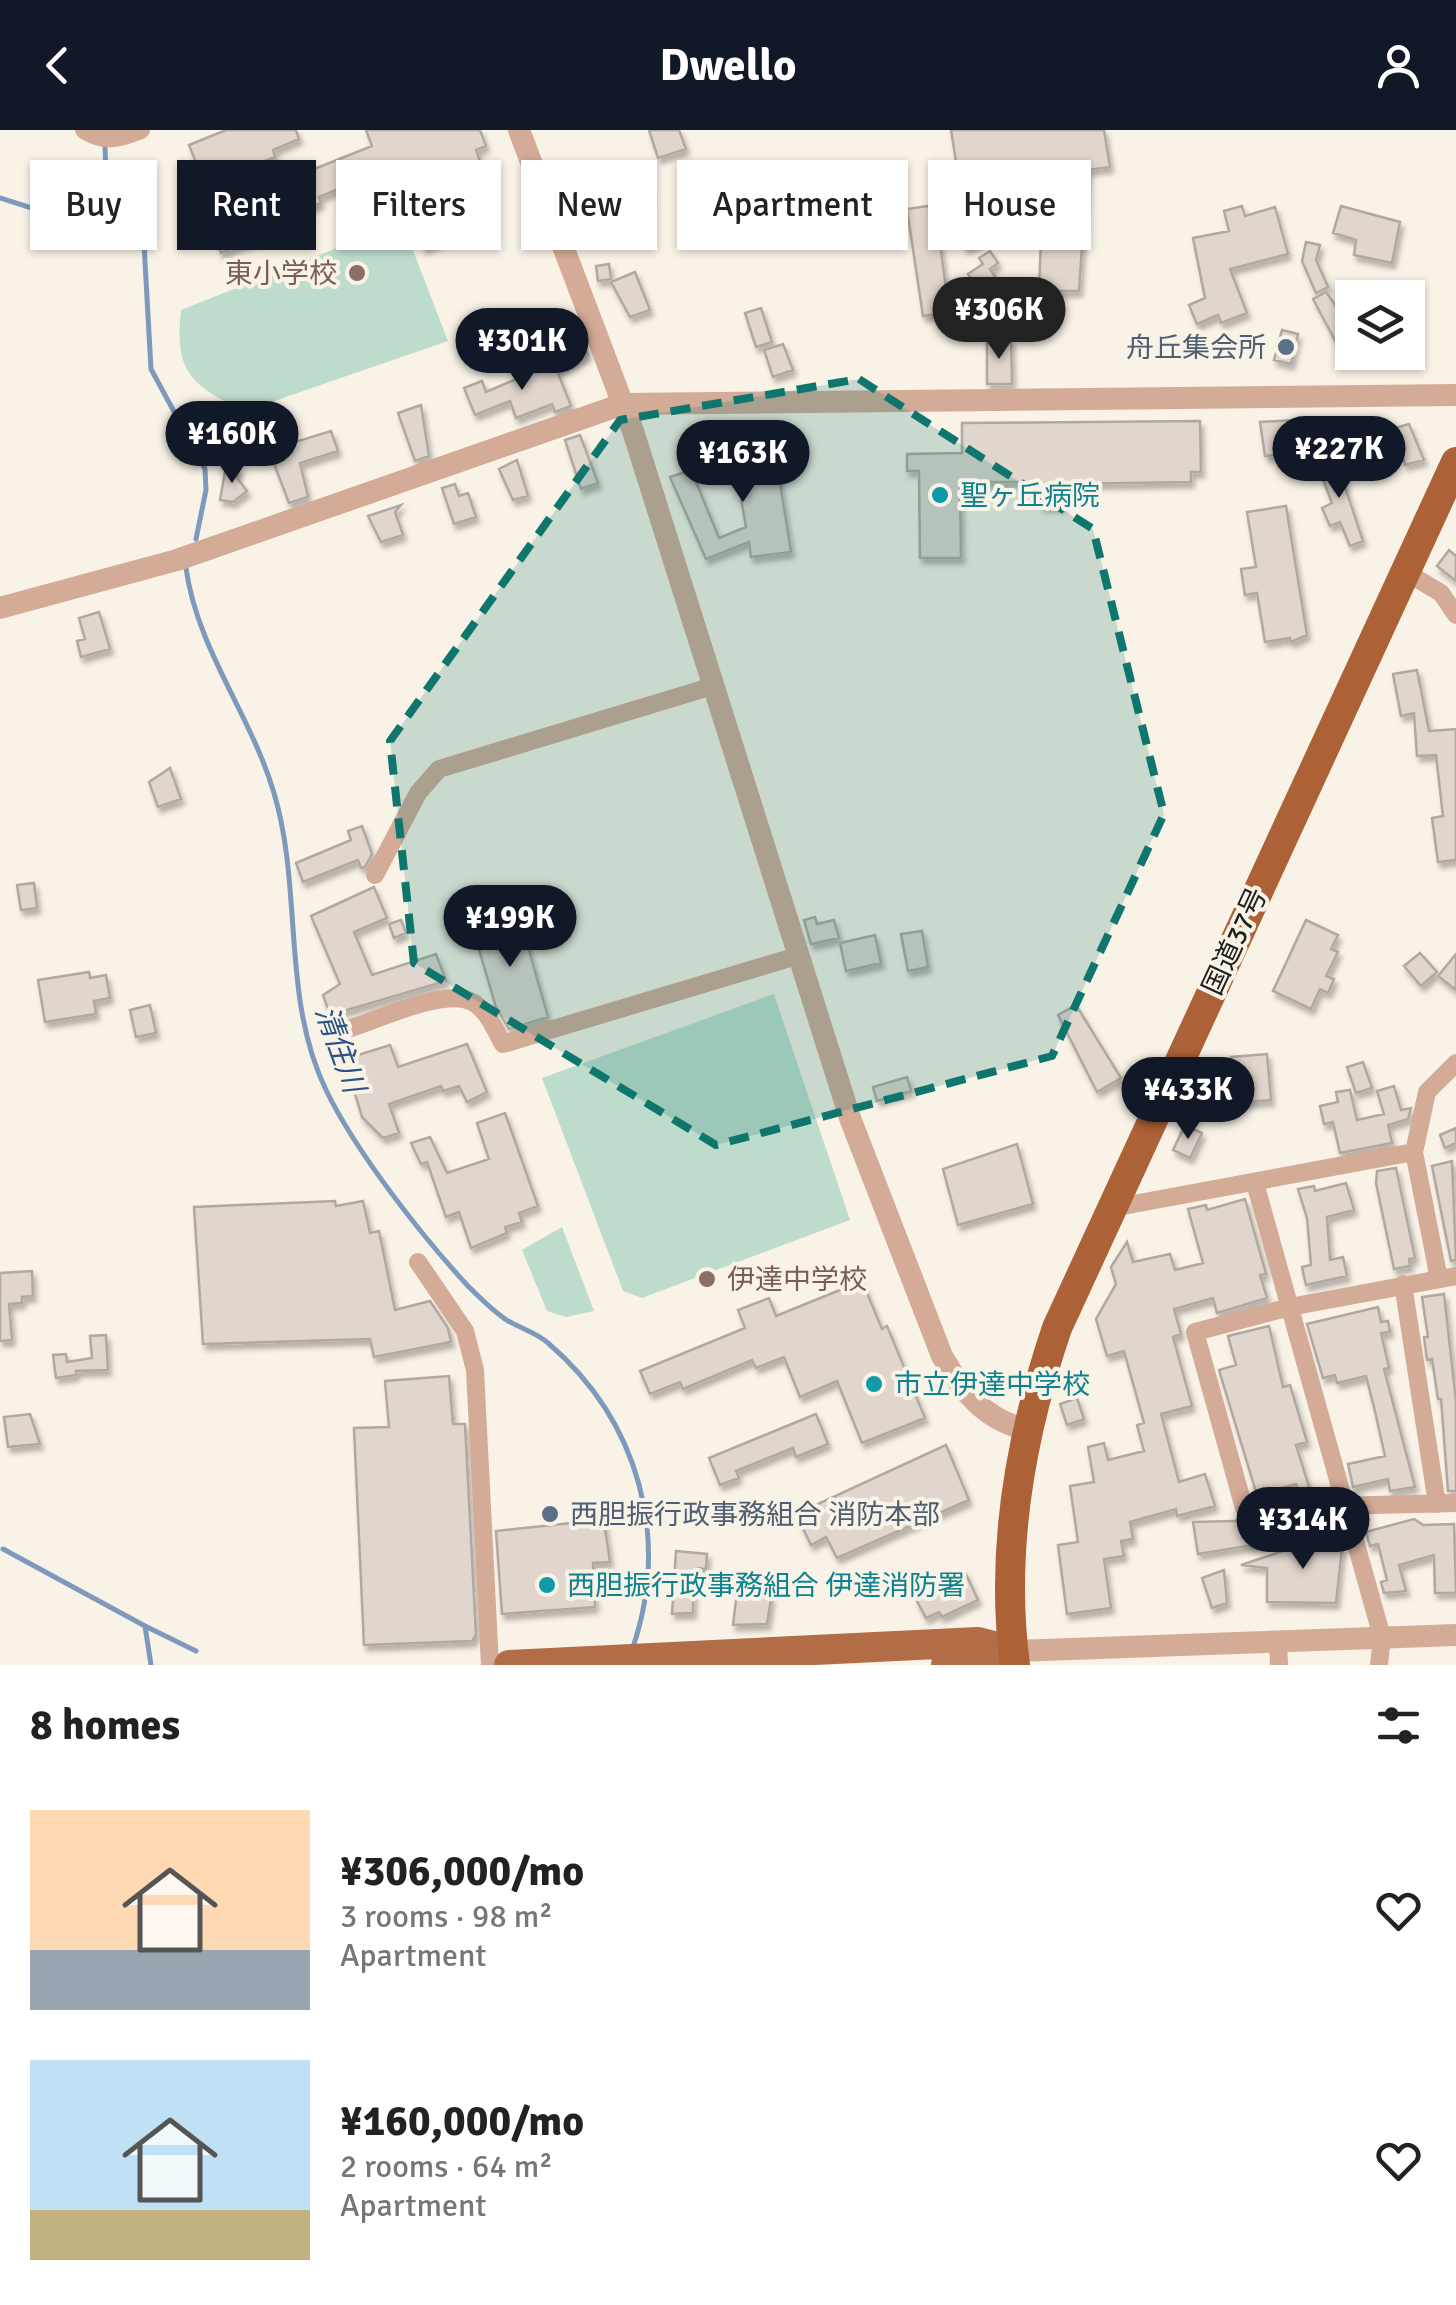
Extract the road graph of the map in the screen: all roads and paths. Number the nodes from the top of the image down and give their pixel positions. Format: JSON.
{"nodes":[{"id":1,"x":84,"y":130,"type":"edge"},
{"id":2,"x":141,"y":130,"type":"edge"},
{"id":3,"x":518,"y":130,"type":"edge"},
{"id":4,"x":1456,"y":395,"type":"edge"},
{"id":5,"x":623,"y":404,"type":"junction"},
{"id":6,"x":1456,"y":462,"type":"edge"},
{"id":7,"x":1404,"y":571,"type":"junction"},
{"id":8,"x":0,"y":608,"type":"edge"},
{"id":9,"x":1456,"y":615,"type":"edge"},
{"id":10,"x":713,"y":686,"type":"junction"},
{"id":11,"x":375,"y":875,"type":"dead end"},
{"id":12,"x":797,"y":956,"type":"junction"},
{"id":13,"x":348,"y":1030,"type":"dead end"},
{"id":14,"x":1456,"y":1064,"type":"edge"},
{"id":15,"x":1414,"y":1152,"type":"junction"},
{"id":16,"x":1256,"y":1183,"type":"junction"},
{"id":17,"x":1112,"y":1208,"type":"junction"},
{"id":18,"x":418,"y":1262,"type":"dead end"},
{"id":19,"x":1448,"y":1277,"type":"edge"},
{"id":20,"x":1403,"y":1284,"type":"junction"},
{"id":21,"x":1290,"y":1307,"type":"junction"},
{"id":22,"x":1025,"y":1429,"type":"junction"},
{"id":23,"x":1446,"y":1503,"type":"edge"},
{"id":24,"x":1348,"y":1508,"type":"junction"},
{"id":25,"x":1456,"y":1635,"type":"edge"},
{"id":26,"x":1382,"y":1637,"type":"junction"},
{"id":27,"x":1278,"y":1640,"type":"junction"},
{"id":28,"x":1187,"y":1654,"type":"edge"},
{"id":29,"x":1014,"y":1658,"type":"edge"},
{"id":30,"x":490,"y":1665,"type":"edge"},
{"id":31,"x":509,"y":1665,"type":"edge"},
{"id":32,"x":946,"y":1665,"type":"edge"},
{"id":33,"x":1279,"y":1665,"type":"edge"},
{"id":34,"x":1378,"y":1665,"type":"edge"}],
"edges":[{"from":1,"to":2,"type":"street"},
{"from":3,"to":5,"type":"street"},
{"from":4,"to":5,"type":"street"},
{"from":5,"to":8,"type":"street"},
{"from":5,"to":10,"type":"street"},
{"from":6,"to":7,"type":"highway","name":"国道37号"},
{"from":7,"to":9,"type":"street"},
{"from":7,"to":17,"type":"highway","name":"国道37号"},
{"from":10,"to":11,"type":"street"},
{"from":10,"to":12,"type":"street"},
{"from":12,"to":13,"type":"street"},
{"from":12,"to":22,"type":"street"},
{"from":14,"to":15,"type":"street"},
{"from":15,"to":16,"type":"street"},
{"from":15,"to":19,"type":"street"},
{"from":16,"to":17,"type":"street"},
{"from":16,"to":21,"type":"street"},
{"from":17,"to":22,"type":"highway","name":"国道37号"},
{"from":18,"to":30,"type":"street"},
{"from":19,"to":20,"type":"street"},
{"from":20,"to":21,"type":"street"},
{"from":20,"to":23,"type":"street"},
{"from":21,"to":24,"type":"street"},
{"from":21,"to":24,"type":"street"},
{"from":22,"to":29,"type":"highway","name":"国道37号"},
{"from":23,"to":24,"type":"street"},
{"from":24,"to":26,"type":"street"},
{"from":25,"to":26,"type":"street"},
{"from":26,"to":27,"type":"street"},
{"from":26,"to":34,"type":"street"},
{"from":27,"to":28,"type":"street"},
{"from":27,"to":33,"type":"street"},
{"from":28,"to":29,"type":"street"},
{"from":29,"to":31,"type":"main road"},
{"from":29,"to":32,"type":"main road"}]}
